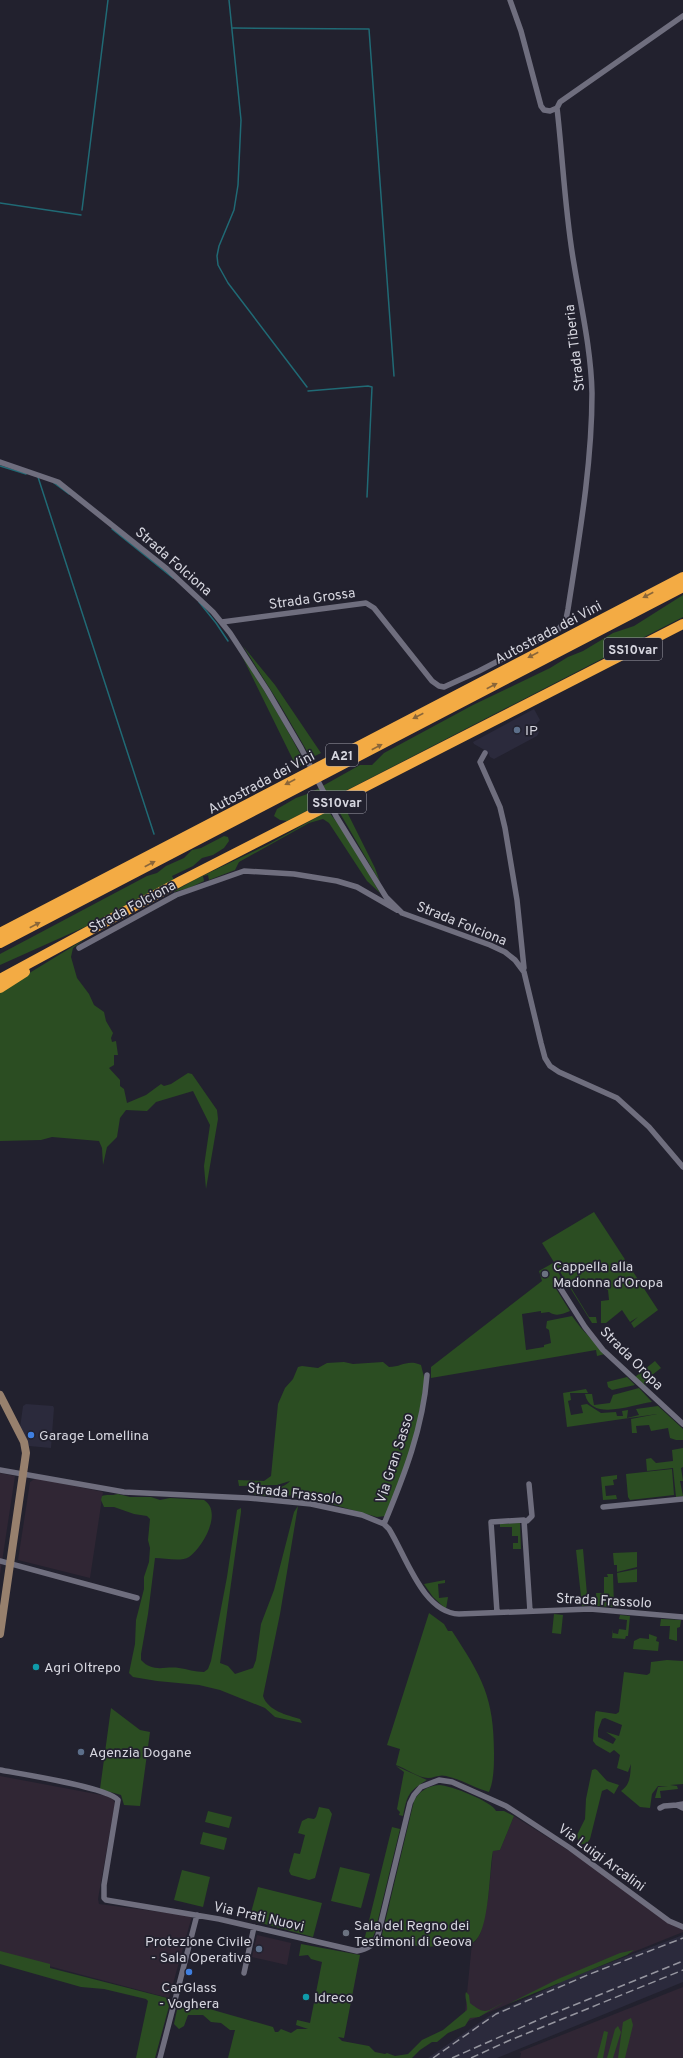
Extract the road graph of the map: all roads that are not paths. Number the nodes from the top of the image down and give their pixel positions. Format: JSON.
{"nodes":[{"id":1,"x":510,"y":0,"type":"edge"},
{"id":2,"x":683,"y":16,"type":"edge"},
{"id":3,"x":557,"y":108,"type":"junction"},
{"id":4,"x":0,"y":462,"type":"edge"},
{"id":5,"x":683,"y":577,"type":"edge"},
{"id":6,"x":683,"y":587,"type":"edge"},
{"id":7,"x":222,"y":622,"type":"junction"},
{"id":8,"x":683,"y":624,"type":"edge"},
{"id":9,"x":439,"y":686,"type":"joint"},
{"id":10,"x":485,"y":753,"type":"dead end"},
{"id":11,"x":402,"y":913,"type":"junction"},
{"id":12,"x":0,"y":933,"type":"edge"},
{"id":13,"x":0,"y":943,"type":"edge"},
{"id":14,"x":79,"y":948,"type":"dead end"},
{"id":15,"x":35,"y":960,"type":"junction"},
{"id":16,"x":0,"y":971,"type":"edge"},
{"id":17,"x":524,"y":972,"type":"junction"},
{"id":18,"x":0,"y":978,"type":"edge"},
{"id":19,"x":0,"y":988,"type":"edge"},
{"id":20,"x":683,"y":1167,"type":"edge"},
{"id":21,"x":557,"y":1283,"type":"dead end"},
{"id":22,"x":427,"y":1375,"type":"dead end"},
{"id":23,"x":0,"y":1395,"type":"edge"},
{"id":24,"x":683,"y":1424,"type":"edge"},
{"id":25,"x":0,"y":1470,"type":"edge"},
{"id":26,"x":24,"y":1474,"type":"junction"},
{"id":27,"x":529,"y":1484,"type":"dead end"},
{"id":28,"x":683,"y":1499,"type":"edge"},
{"id":29,"x":603,"y":1507,"type":"dead end"},
{"id":30,"x":524,"y":1521,"type":"junction"},
{"id":31,"x":384,"y":1524,"type":"junction"},
{"id":32,"x":0,"y":1561,"type":"edge"},
{"id":33,"x":11,"y":1564,"type":"junction"},
{"id":34,"x":137,"y":1598,"type":"dead end"},
{"id":35,"x":530,"y":1611,"type":"junction"},
{"id":36,"x":497,"y":1612,"type":"junction"},
{"id":37,"x":683,"y":1617,"type":"edge"},
{"id":38,"x":0,"y":1634,"type":"edge"},
{"id":39,"x":0,"y":1770,"type":"edge"},
{"id":40,"x":680,"y":1804,"type":"edge"},
{"id":41,"x":506,"y":1806,"type":"joint"},
{"id":42,"x":660,"y":1808,"type":"dead end"},
{"id":43,"x":683,"y":1808,"type":"edge"},
{"id":44,"x":197,"y":1915,"type":"junction"},
{"id":45,"x":254,"y":1927,"type":"junction"},
{"id":46,"x":683,"y":1927,"type":"edge"},
{"id":47,"x":244,"y":1973,"type":"dead end"},
{"id":48,"x":160,"y":2058,"type":"edge"}],
"edges":[{"from":1,"to":3,"type":"street"},
{"from":2,"to":3,"type":"street"},
{"from":3,"to":9,"type":"street","name":"Strada Tiberia"},
{"from":4,"to":7,"type":"street","name":"Strada Folciona"},
{"from":5,"to":12,"type":"highway","name":"Autostrada dei Vini","number":"A21","one_way":true},
{"from":13,"to":6,"type":"highway","name":"Autostrada dei Vini","number":"A21","one_way":true},
{"from":7,"to":9,"type":"street","name":"Strada Grossa"},
{"from":7,"to":11,"type":"street","name":"Strada Folciona"},
{"from":8,"to":15,"type":"highway","number":"SS10var"},
{"from":10,"to":17,"type":"street"},
{"from":11,"to":14,"type":"street","name":"Strada Folciona"},
{"from":11,"to":17,"type":"street","name":"Strada Folciona"},
{"from":15,"to":16,"type":"highway"},
{"from":15,"to":18,"type":"highway","number":"SS10var"},
{"from":15,"to":19,"type":"highway"},
{"from":17,"to":20,"type":"street","name":"Strada Folciona"},
{"from":21,"to":24,"type":"street","name":"Strada Oropa"},
{"from":22,"to":31,"type":"street","name":"Via Gran Sasso"},
{"from":23,"to":26,"type":"street"},
{"from":25,"to":26,"type":"street","name":"Strada Frassolo"},
{"from":26,"to":31,"type":"street","name":"Strada Frassolo"},
{"from":26,"to":33,"type":"street"},
{"from":27,"to":30,"type":"street"},
{"from":28,"to":29,"type":"street"},
{"from":30,"to":35,"type":"street"},
{"from":30,"to":36,"type":"street"},
{"from":31,"to":36,"type":"street","name":"Strada Frassolo"},
{"from":32,"to":33,"type":"street"},
{"from":33,"to":34,"type":"street"},
{"from":33,"to":38,"type":"street"},
{"from":35,"to":36,"type":"street","name":"Strada Frassolo"},
{"from":35,"to":37,"type":"street","name":"Strada Frassolo"},
{"from":39,"to":44,"type":"street","name":"Via Prati Nuovi"},
{"from":40,"to":42,"type":"street"},
{"from":40,"to":43,"type":"street"},
{"from":41,"to":45,"type":"street","name":"Via Prati Nuovi"},
{"from":41,"to":46,"type":"street","name":"Via Luigi Arcalini"},
{"from":44,"to":45,"type":"street","name":"Via Prati Nuovi"},
{"from":44,"to":48,"type":"street"},
{"from":45,"to":47,"type":"street"}]}
